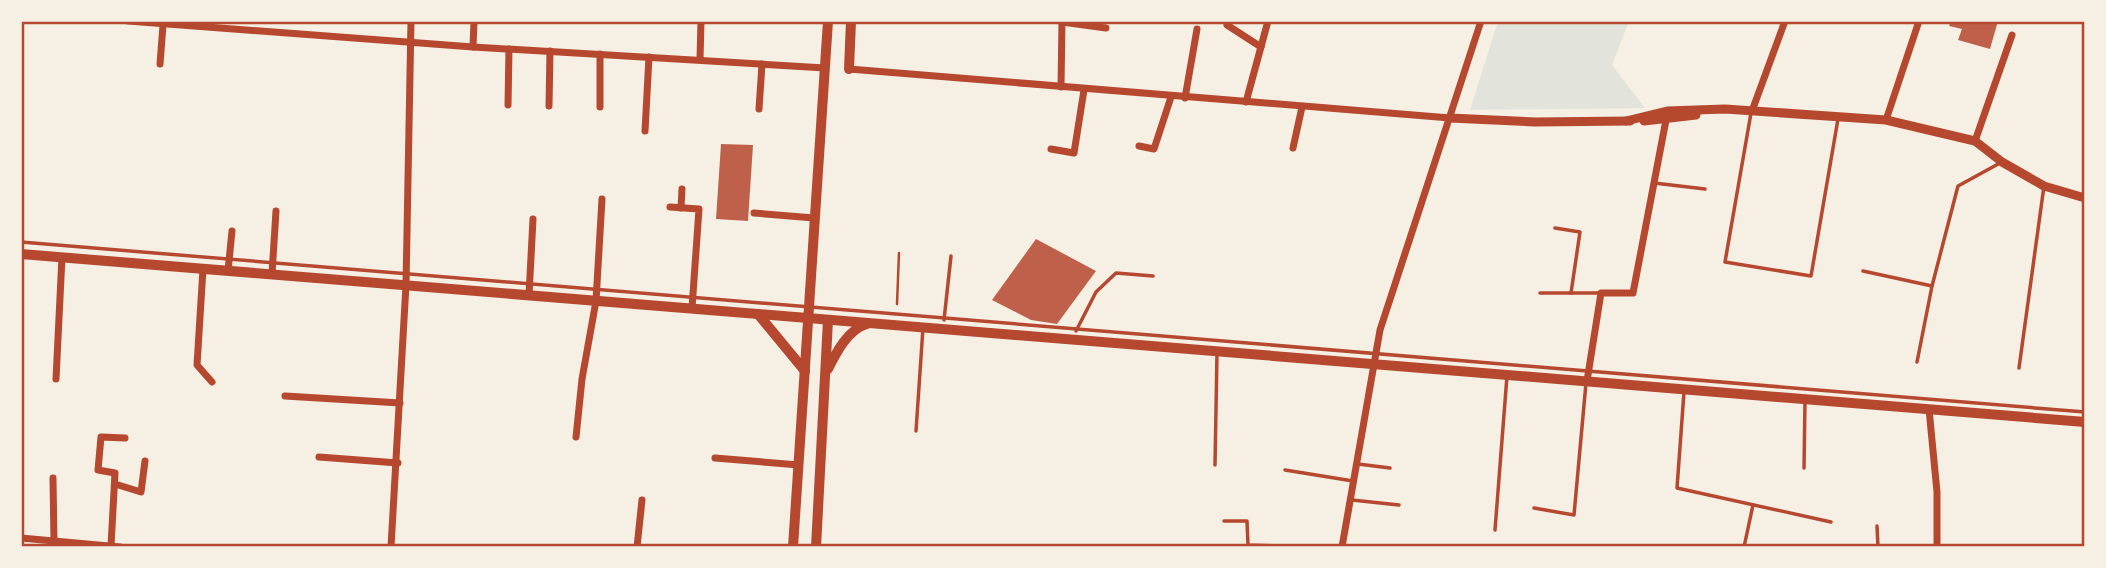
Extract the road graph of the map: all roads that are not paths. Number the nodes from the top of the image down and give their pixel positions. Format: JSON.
{"nodes":[{"id":1,"x":128,"y":21,"type":"edge"},
{"id":2,"x":138,"y":21,"type":"edge"},
{"id":3,"x":252,"y":21,"type":"edge"},
{"id":4,"x":411,"y":21,"type":"edge"},
{"id":5,"x":474,"y":21,"type":"edge"},
{"id":6,"x":701,"y":21,"type":"edge"},
{"id":7,"x":828,"y":21,"type":"edge"},
{"id":8,"x":851,"y":21,"type":"edge"},
{"id":9,"x":1268,"y":21,"type":"edge"},
{"id":10,"x":1481,"y":21,"type":"edge"},
{"id":11,"x":1786,"y":21,"type":"edge"},
{"id":12,"x":1919,"y":21,"type":"edge"},
{"id":13,"x":1062,"y":22,"type":"edge"},
{"id":14,"x":163,"y":24,"type":"junction"},
{"id":15,"x":1227,"y":25,"type":"dead end"},
{"id":16,"x":1106,"y":28,"type":"dead end"},
{"id":17,"x":1197,"y":29,"type":"dead end"},
{"id":18,"x":251,"y":30,"type":"junction"},
{"id":19,"x":2012,"y":35,"type":"dead end"},
{"id":20,"x":411,"y":43,"type":"junction"},
{"id":21,"x":473,"y":47,"type":"junction"},
{"id":22,"x":1261,"y":47,"type":"junction"},
{"id":23,"x":509,"y":49,"type":"junction"},
{"id":24,"x":550,"y":51,"type":"junction"},
{"id":25,"x":600,"y":54,"type":"junction"},
{"id":26,"x":649,"y":57,"type":"junction"},
{"id":27,"x":700,"y":59,"type":"junction"},
{"id":28,"x":160,"y":64,"type":"dead end"},
{"id":29,"x":762,"y":64,"type":"junction"},
{"id":30,"x":825,"y":68,"type":"junction"},
{"id":31,"x":849,"y":69,"type":"joint"},
{"id":32,"x":1061,"y":87,"type":"junction"},
{"id":33,"x":1084,"y":90,"type":"junction"},
{"id":34,"x":1171,"y":97,"type":"junction"},
{"id":35,"x":1185,"y":98,"type":"junction"},
{"id":36,"x":1246,"y":102,"type":"junction"},
{"id":37,"x":508,"y":105,"type":"dead end"},
{"id":38,"x":549,"y":106,"type":"dead end"},
{"id":39,"x":600,"y":107,"type":"dead end"},
{"id":40,"x":1302,"y":107,"type":"junction"},
{"id":41,"x":759,"y":109,"type":"dead end"},
{"id":42,"x":1752,"y":111,"type":"junction"},
{"id":43,"x":1667,"y":116,"type":"junction"},
{"id":44,"x":1838,"y":117,"type":"junction"},
{"id":45,"x":1450,"y":118,"type":"junction"},
{"id":46,"x":1886,"y":120,"type":"junction"},
{"id":47,"x":645,"y":131,"type":"dead end"},
{"id":48,"x":1975,"y":141,"type":"junction"},
{"id":49,"x":1139,"y":146,"type":"dead end"},
{"id":50,"x":1293,"y":148,"type":"dead end"},
{"id":51,"x":1051,"y":149,"type":"dead end"},
{"id":52,"x":2002,"y":162,"type":"junction"},
{"id":53,"x":1654,"y":183,"type":"junction"},
{"id":54,"x":2043,"y":186,"type":"junction"},
{"id":55,"x":682,"y":189,"type":"dead end"},
{"id":56,"x":1705,"y":189,"type":"dead end"},
{"id":57,"x":2085,"y":198,"type":"edge"},
{"id":58,"x":602,"y":199,"type":"dead end"},
{"id":59,"x":670,"y":207,"type":"dead end"},
{"id":60,"x":681,"y":208,"type":"junction"},
{"id":61,"x":276,"y":211,"type":"dead end"},
{"id":62,"x":754,"y":213,"type":"dead end"},
{"id":63,"x":814,"y":218,"type":"junction"},
{"id":64,"x":533,"y":219,"type":"dead end"},
{"id":65,"x":1555,"y":228,"type":"dead end"},
{"id":66,"x":232,"y":231,"type":"dead end"},
{"id":67,"x":21,"y":243,"type":"edge"},
{"id":68,"x":21,"y":254,"type":"edge"},
{"id":69,"x":951,"y":256,"type":"dead end"},
{"id":70,"x":62,"y":257,"type":"junction"},
{"id":71,"x":229,"y":266,"type":"junction"},
{"id":72,"x":203,"y":269,"type":"junction"},
{"id":73,"x":272,"y":269,"type":"junction"},
{"id":74,"x":1863,"y":271,"type":"dead end"},
{"id":75,"x":1153,"y":276,"type":"dead end"},
{"id":76,"x":406,"y":280,"type":"junction"},
{"id":77,"x":1932,"y":286,"type":"junction"},
{"id":78,"x":529,"y":290,"type":"junction"},
{"id":79,"x":1540,"y":293,"type":"dead end"},
{"id":80,"x":1571,"y":293,"type":"junction"},
{"id":81,"x":1601,"y":293,"type":"junction"},
{"id":82,"x":597,"y":296,"type":"junction"},
{"id":83,"x":692,"y":303,"type":"junction"},
{"id":84,"x":758,"y":314,"type":"junction"},
{"id":85,"x":807,"y":314,"type":"junction"},
{"id":86,"x":828,"y":320,"type":"junction"},
{"id":87,"x":872,"y":323,"type":"junction"},
{"id":88,"x":943,"y":324,"type":"junction"},
{"id":89,"x":923,"y":327,"type":"junction"},
{"id":90,"x":1074,"y":335,"type":"junction"},
{"id":91,"x":1217,"y":351,"type":"junction"},
{"id":92,"x":1374,"y":358,"type":"junction"},
{"id":93,"x":1917,"y":362,"type":"dead end"},
{"id":94,"x":2019,"y":368,"type":"dead end"},
{"id":95,"x":805,"y":371,"type":"junction"},
{"id":96,"x":826,"y":371,"type":"junction"},
{"id":97,"x":1507,"y":374,"type":"junction"},
{"id":98,"x":1587,"y":377,"type":"junction"},
{"id":99,"x":56,"y":379,"type":"dead end"},
{"id":100,"x":212,"y":382,"type":"dead end"},
{"id":101,"x":1685,"y":389,"type":"junction"},
{"id":102,"x":804,"y":395,"type":"junction"},
{"id":103,"x":824,"y":396,"type":"junction"},
{"id":104,"x":285,"y":397,"type":"dead end"},
{"id":105,"x":1805,"y":399,"type":"junction"},
{"id":106,"x":400,"y":404,"type":"junction"},
{"id":107,"x":1929,"y":409,"type":"junction"},
{"id":108,"x":2085,"y":412,"type":"edge"},
{"id":109,"x":2085,"y":422,"type":"edge"},
{"id":110,"x":916,"y":430,"type":"dead end"},
{"id":111,"x":576,"y":437,"type":"dead end"},
{"id":112,"x":125,"y":438,"type":"dead end"},
{"id":113,"x":319,"y":457,"type":"dead end"},
{"id":114,"x":715,"y":458,"type":"dead end"},
{"id":115,"x":145,"y":461,"type":"dead end"},
{"id":116,"x":397,"y":463,"type":"junction"},
{"id":117,"x":1356,"y":464,"type":"junction"},
{"id":118,"x":799,"y":465,"type":"junction"},
{"id":119,"x":1215,"y":465,"type":"dead end"},
{"id":120,"x":1390,"y":468,"type":"dead end"},
{"id":121,"x":1804,"y":468,"type":"dead end"},
{"id":122,"x":1286,"y":470,"type":"dead end"},
{"id":123,"x":53,"y":478,"type":"dead end"},
{"id":124,"x":1353,"y":481,"type":"junction"},
{"id":125,"x":116,"y":484,"type":"junction"},
{"id":126,"x":642,"y":500,"type":"dead end"},
{"id":127,"x":1350,"y":500,"type":"junction"},
{"id":128,"x":1399,"y":505,"type":"dead end"},
{"id":129,"x":1753,"y":505,"type":"junction"},
{"id":130,"x":1534,"y":508,"type":"dead end"},
{"id":131,"x":1224,"y":521,"type":"dead end"},
{"id":132,"x":1831,"y":522,"type":"dead end"},
{"id":133,"x":1877,"y":526,"type":"dead end"},
{"id":134,"x":1495,"y":530,"type":"dead end"},
{"id":135,"x":21,"y":538,"type":"edge"},
{"id":136,"x":54,"y":541,"type":"junction"},
{"id":137,"x":89,"y":546,"type":"edge"},
{"id":138,"x":111,"y":546,"type":"edge"},
{"id":139,"x":120,"y":547,"type":"edge"},
{"id":140,"x":391,"y":547,"type":"edge"},
{"id":141,"x":637,"y":547,"type":"edge"},
{"id":142,"x":793,"y":547,"type":"edge"},
{"id":143,"x":816,"y":547,"type":"edge"},
{"id":144,"x":1313,"y":547,"type":"edge"},
{"id":145,"x":1342,"y":547,"type":"edge"},
{"id":146,"x":1744,"y":547,"type":"edge"},
{"id":147,"x":1878,"y":547,"type":"edge"},
{"id":148,"x":1937,"y":547,"type":"edge"}],
"edges":[{"from":1,"to":2,"type":"street"},
{"from":2,"to":14,"type":"street"},
{"from":3,"to":18,"type":"street"},
{"from":4,"to":20,"type":"street"},
{"from":5,"to":21,"type":"street"},
{"from":6,"to":27,"type":"street"},
{"from":7,"to":30,"type":"main road"},
{"from":8,"to":31,"type":"main road"},
{"from":9,"to":22,"type":"street"},
{"from":10,"to":45,"type":"street"},
{"from":11,"to":42,"type":"street"},
{"from":12,"to":46,"type":"street"},
{"from":13,"to":16,"type":"street"},
{"from":13,"to":32,"type":"street"},
{"from":14,"to":18,"type":"street"},
{"from":14,"to":28,"type":"street"},
{"from":15,"to":22,"type":"street"},
{"from":17,"to":35,"type":"street"},
{"from":18,"to":20,"type":"street"},
{"from":19,"to":48,"type":"street"},
{"from":20,"to":21,"type":"street"},
{"from":20,"to":76,"type":"street"},
{"from":21,"to":23,"type":"street"},
{"from":22,"to":36,"type":"street"},
{"from":23,"to":24,"type":"street"},
{"from":23,"to":37,"type":"street"},
{"from":24,"to":25,"type":"street"},
{"from":24,"to":38,"type":"street"},
{"from":25,"to":26,"type":"street"},
{"from":25,"to":39,"type":"street"},
{"from":26,"to":27,"type":"street"},
{"from":26,"to":47,"type":"street"},
{"from":27,"to":29,"type":"street"},
{"from":29,"to":30,"type":"street"},
{"from":29,"to":41,"type":"street"},
{"from":30,"to":63,"type":"main road"},
{"from":31,"to":32,"type":"street"},
{"from":32,"to":33,"type":"street"},
{"from":33,"to":34,"type":"street"},
{"from":33,"to":51,"type":"street"},
{"from":34,"to":35,"type":"street"},
{"from":34,"to":49,"type":"street"},
{"from":35,"to":36,"type":"street"},
{"from":36,"to":40,"type":"street"},
{"from":40,"to":45,"type":"street"},
{"from":40,"to":50,"type":"street"},
{"from":42,"to":43,"type":"street"},
{"from":42,"to":44,"type":"street"},
{"from":42,"to":44,"type":"lane"},
{"from":43,"to":45,"type":"street"},
{"from":43,"to":53,"type":"street"},
{"from":44,"to":46,"type":"street"},
{"from":45,"to":92,"type":"street"},
{"from":46,"to":48,"type":"street"},
{"from":48,"to":52,"type":"street"},
{"from":52,"to":54,"type":"street"},
{"from":52,"to":77,"type":"lane"},
{"from":53,"to":56,"type":"lane"},
{"from":53,"to":81,"type":"street"},
{"from":54,"to":57,"type":"street"},
{"from":54,"to":94,"type":"lane"},
{"from":55,"to":60,"type":"street"},
{"from":58,"to":82,"type":"street"},
{"from":59,"to":60,"type":"street"},
{"from":60,"to":83,"type":"street"},
{"from":61,"to":73,"type":"street"},
{"from":62,"to":63,"type":"street"},
{"from":63,"to":85,"type":"main road"},
{"from":64,"to":78,"type":"street"},
{"from":65,"to":80,"type":"lane"},
{"from":66,"to":71,"type":"street"},
{"from":67,"to":71,"type":"lane"},
{"from":68,"to":70,"type":"main road"},
{"from":69,"to":88,"type":"lane"},
{"from":70,"to":72,"type":"main road"},
{"from":70,"to":99,"type":"street"},
{"from":71,"to":72,"type":"main road"},
{"from":71,"to":73,"type":"main road"},
{"from":72,"to":100,"type":"street"},
{"from":73,"to":76,"type":"main road"},
{"from":74,"to":77,"type":"lane"},
{"from":75,"to":90,"type":"lane"},
{"from":76,"to":78,"type":"main road"},
{"from":76,"to":106,"type":"street"},
{"from":77,"to":93,"type":"lane"},
{"from":78,"to":82,"type":"main road"},
{"from":79,"to":80,"type":"lane"},
{"from":80,"to":81,"type":"lane"},
{"from":81,"to":98,"type":"street"},
{"from":82,"to":83,"type":"main road"},
{"from":82,"to":111,"type":"street"},
{"from":83,"to":84,"type":"main road"},
{"from":83,"to":85,"type":"lane"},
{"from":84,"to":85,"type":"main road"},
{"from":84,"to":95,"type":"main road"},
{"from":85,"to":86,"type":"main road"},
{"from":85,"to":88,"type":"lane"},
{"from":85,"to":95,"type":"main road"},
{"from":86,"to":87,"type":"main road"},
{"from":86,"to":96,"type":"main road"},
{"from":87,"to":89,"type":"main road"},
{"from":87,"to":96,"type":"main road"},
{"from":88,"to":89,"type":"main road"},
{"from":88,"to":90,"type":"main road"},
{"from":89,"to":110,"type":"lane"},
{"from":90,"to":91,"type":"main road"},
{"from":90,"to":92,"type":"lane"},
{"from":91,"to":92,"type":"main road"},
{"from":91,"to":119,"type":"lane"},
{"from":92,"to":97,"type":"main road"},
{"from":92,"to":98,"type":"lane"},
{"from":92,"to":117,"type":"street"},
{"from":95,"to":102,"type":"main road"},
{"from":96,"to":103,"type":"main road"},
{"from":97,"to":98,"type":"main road"},
{"from":97,"to":134,"type":"lane"},
{"from":98,"to":101,"type":"main road"},
{"from":98,"to":108,"type":"lane"},
{"from":98,"to":130,"type":"lane"},
{"from":101,"to":105,"type":"main road"},
{"from":101,"to":129,"type":"lane"},
{"from":102,"to":103,"type":"main road"},
{"from":102,"to":118,"type":"main road"},
{"from":103,"to":143,"type":"main road"},
{"from":104,"to":106,"type":"street"},
{"from":105,"to":107,"type":"main road"},
{"from":105,"to":121,"type":"lane"},
{"from":106,"to":116,"type":"street"},
{"from":107,"to":109,"type":"main road"},
{"from":107,"to":148,"type":"street"},
{"from":112,"to":125,"type":"street"},
{"from":113,"to":116,"type":"street"},
{"from":114,"to":118,"type":"street"},
{"from":115,"to":125,"type":"street"},
{"from":116,"to":140,"type":"street"},
{"from":117,"to":120,"type":"lane"},
{"from":117,"to":124,"type":"street"},
{"from":118,"to":142,"type":"main road"},
{"from":122,"to":124,"type":"lane"},
{"from":123,"to":136,"type":"street"},
{"from":124,"to":127,"type":"street"},
{"from":125,"to":138,"type":"street"},
{"from":126,"to":141,"type":"street"},
{"from":127,"to":128,"type":"lane"},
{"from":127,"to":145,"type":"street"},
{"from":129,"to":132,"type":"lane"},
{"from":129,"to":146,"type":"lane"},
{"from":131,"to":144,"type":"lane"},
{"from":133,"to":147,"type":"lane"},
{"from":135,"to":136,"type":"street"},
{"from":136,"to":137,"type":"street"},
{"from":137,"to":138,"type":"street"},
{"from":138,"to":139,"type":"street"}]}
